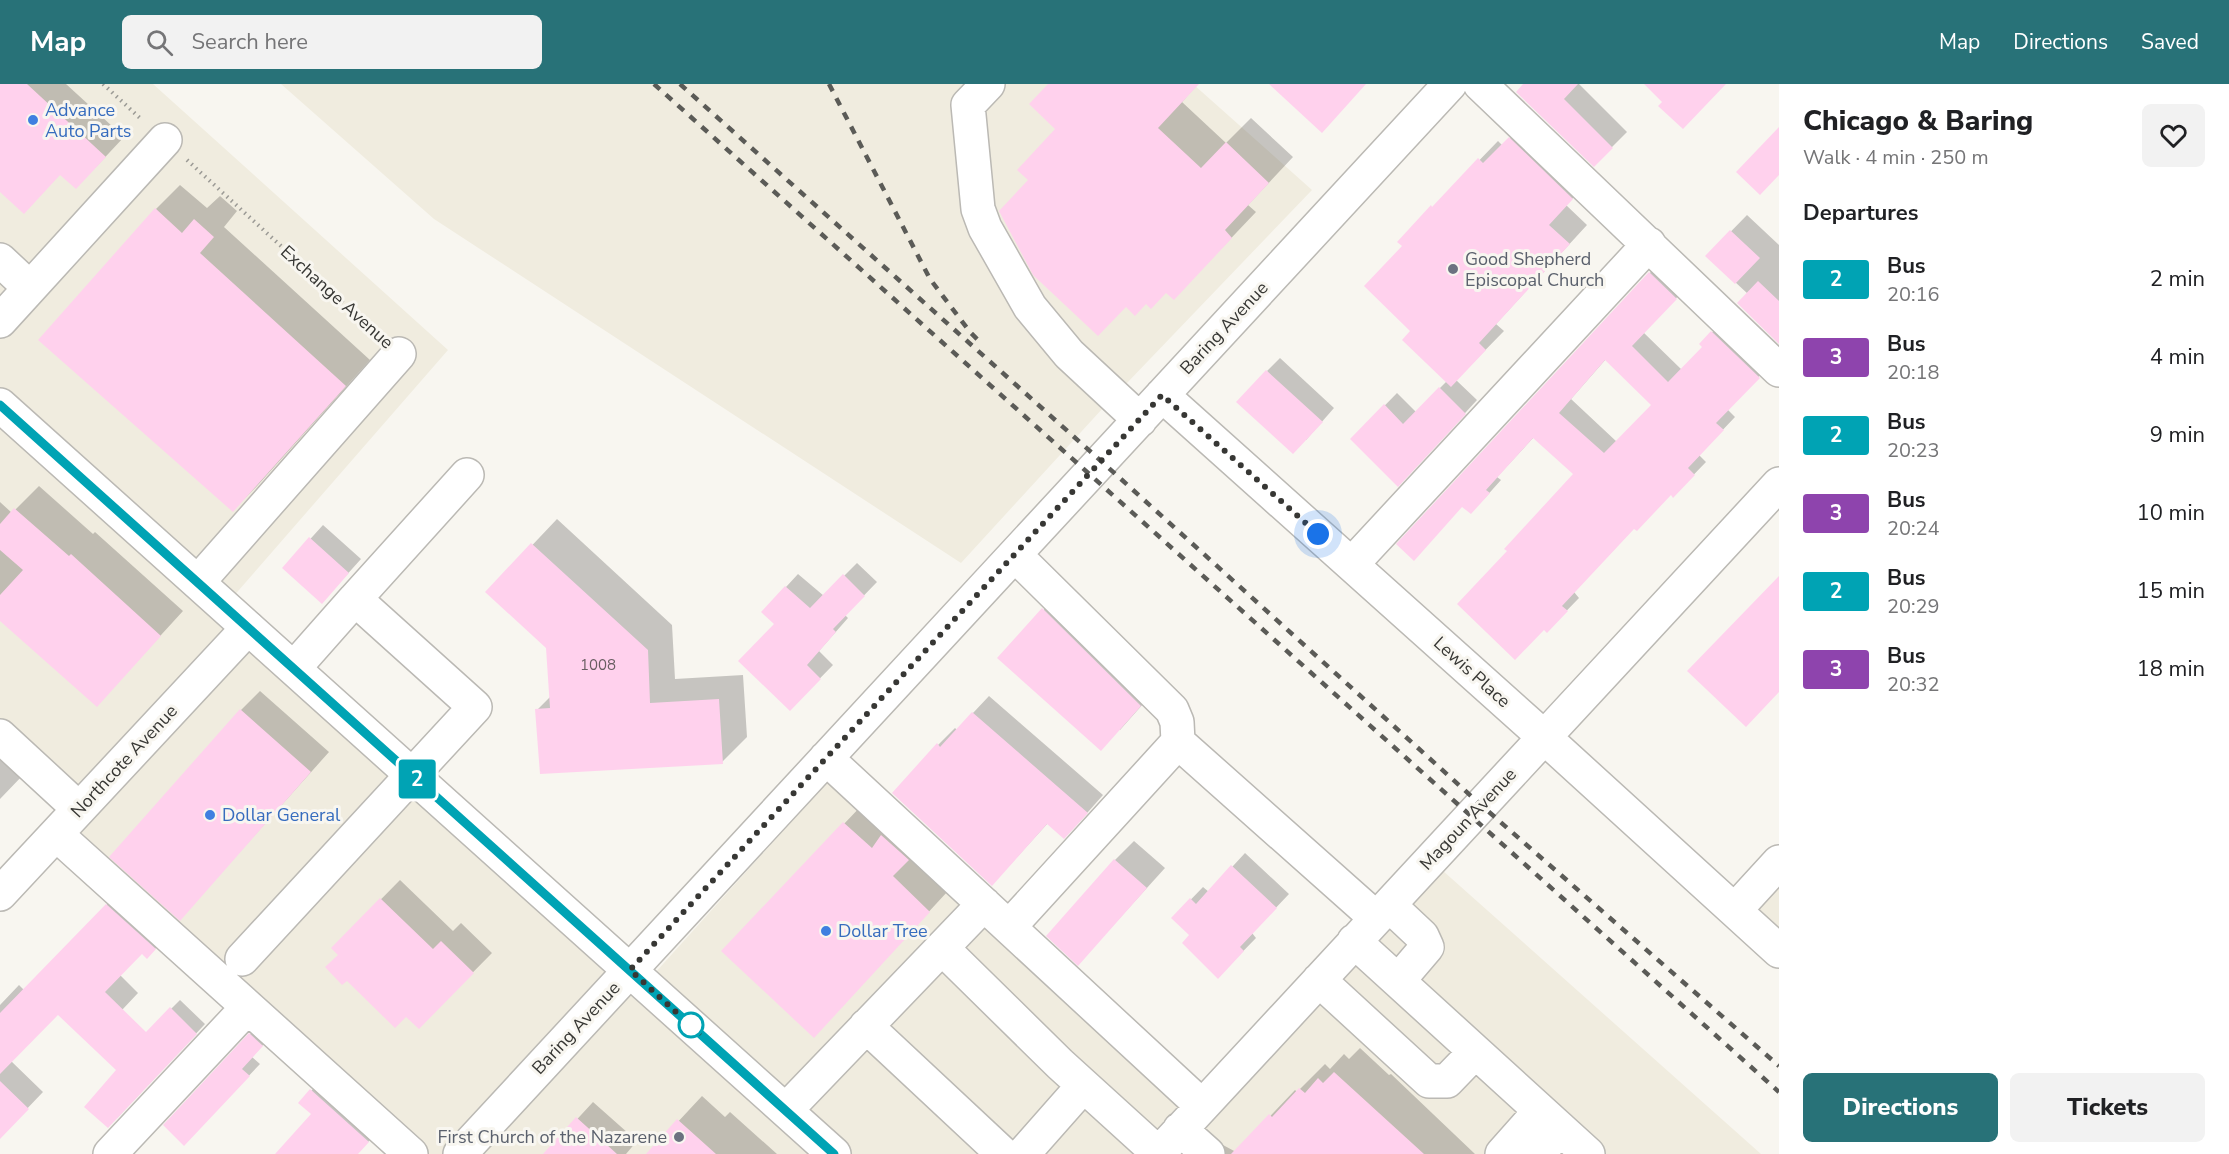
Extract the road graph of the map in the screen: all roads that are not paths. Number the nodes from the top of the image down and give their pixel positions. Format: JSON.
{"nodes":[{"id":1,"x":1450,"y":84,"type":"edge"},
{"id":2,"x":1480,"y":84,"type":"edge"},
{"id":3,"x":972,"y":91,"type":"edge"},
{"id":4,"x":165,"y":140,"type":"road end"},
{"id":5,"x":1649,"y":244,"type":"junction"},
{"id":6,"x":0,"y":260,"type":"edge"},
{"id":7,"x":30,"y":288,"type":"junction"},
{"id":8,"x":0,"y":321,"type":"edge"},
{"id":9,"x":399,"y":354,"type":"road end"},
{"id":10,"x":1779,"y":370,"type":"edge"},
{"id":11,"x":1162,"y":395,"type":"junction"},
{"id":12,"x":0,"y":405,"type":"edge"},
{"id":13,"x":1140,"y":420,"type":"junction"},
{"id":14,"x":467,"y":475,"type":"dead end"},
{"id":15,"x":1779,"y":484,"type":"edge"},
{"id":16,"x":1015,"y":555,"type":"junction"},
{"id":17,"x":1352,"y":564,"type":"junction"},
{"id":18,"x":198,"y":582,"type":"junction"},
{"id":19,"x":355,"y":599,"type":"junction"},
{"id":20,"x":248,"y":628,"type":"junction"},
{"id":21,"x":294,"y":668,"type":"junction"},
{"id":22,"x":0,"y":736,"type":"edge"},
{"id":23,"x":1544,"y":737,"type":"junction"},
{"id":24,"x":1178,"y":742,"type":"junction"},
{"id":25,"x":826,"y":758,"type":"junction"},
{"id":26,"x":413,"y":776,"type":"junction"},
{"id":27,"x":79,"y":809,"type":"junction"},
{"id":28,"x":56,"y":834,"type":"junction"},
{"id":29,"x":1779,"y":862,"type":"edge"},
{"id":30,"x":0,"y":894,"type":"edge"},
{"id":31,"x":984,"y":904,"type":"junction"},
{"id":32,"x":1735,"y":910,"type":"junction"},
{"id":33,"x":1373,"y":921,"type":"junction"},
{"id":34,"x":1009,"y":927,"type":"junction"},
{"id":35,"x":942,"y":948,"type":"junction"},
{"id":36,"x":1779,"y":951,"type":"edge"},
{"id":37,"x":242,"y":959,"type":"dead end"},
{"id":38,"x":630,"y":970,"type":"junction"},
{"id":39,"x":1319,"y":980,"type":"junction"},
{"id":40,"x":1398,"y":981,"type":"junction"},
{"id":41,"x":248,"y":1007,"type":"junction"},
{"id":42,"x":866,"y":1026,"type":"junction"},
{"id":43,"x":1475,"y":1052,"type":"junction"},
{"id":44,"x":1083,"y":1086,"type":"junction"},
{"id":45,"x":786,"y":1110,"type":"junction"},
{"id":46,"x":1191,"y":1118,"type":"junction"},
{"id":47,"x":1550,"y":1120,"type":"junction"},
{"id":48,"x":110,"y":1154,"type":"edge"},
{"id":49,"x":411,"y":1154,"type":"edge"},
{"id":50,"x":460,"y":1154,"type":"edge"},
{"id":51,"x":834,"y":1154,"type":"edge"},
{"id":52,"x":1004,"y":1154,"type":"edge"},
{"id":53,"x":1023,"y":1154,"type":"edge"},
{"id":54,"x":1158,"y":1154,"type":"edge"},
{"id":55,"x":1208,"y":1154,"type":"edge"},
{"id":56,"x":1502,"y":1154,"type":"edge"},
{"id":57,"x":1538,"y":1154,"type":"edge"},
{"id":58,"x":1587,"y":1154,"type":"edge"}],
"edges":[{"from":1,"to":11,"type":"street","name":"Baring Avenue"},
{"from":2,"to":5,"type":"street"},
{"from":3,"to":13,"type":"street"},
{"from":4,"to":7,"type":"street"},
{"from":5,"to":10,"type":"street"},
{"from":5,"to":17,"type":"street"},
{"from":6,"to":7,"type":"street"},
{"from":7,"to":8,"type":"street"},
{"from":9,"to":18,"type":"street","name":"Exchange Avenue"},
{"from":11,"to":13,"type":"street","name":"Baring Avenue"},
{"from":11,"to":17,"type":"street","name":"Lewis Place"},
{"from":12,"to":18,"type":"street"},
{"from":13,"to":16,"type":"street","name":"Baring Avenue"},
{"from":14,"to":19,"type":"street"},
{"from":15,"to":23,"type":"street","name":"Magoun Avenue"},
{"from":16,"to":24,"type":"street"},
{"from":16,"to":25,"type":"street","name":"Baring Avenue"},
{"from":17,"to":23,"type":"street","name":"Lewis Place"},
{"from":18,"to":20,"type":"street"},
{"from":19,"to":21,"type":"street"},
{"from":19,"to":26,"type":"street"},
{"from":20,"to":21,"type":"street"},
{"from":20,"to":27,"type":"street","name":"Northcote Avenue"},
{"from":21,"to":26,"type":"street"},
{"from":22,"to":27,"type":"street"},
{"from":23,"to":32,"type":"street","name":"Lewis Place"},
{"from":23,"to":33,"type":"street","name":"Magoun Avenue"},
{"from":24,"to":33,"type":"street"},
{"from":24,"to":34,"type":"street"},
{"from":25,"to":31,"type":"street"},
{"from":25,"to":38,"type":"street","name":"Baring Avenue"},
{"from":26,"to":37,"type":"street"},
{"from":26,"to":38,"type":"street"},
{"from":27,"to":28,"type":"street","name":"Northcote Avenue"},
{"from":28,"to":30,"type":"street","name":"Northcote Avenue"},
{"from":28,"to":41,"type":"street"},
{"from":29,"to":32,"type":"street"},
{"from":31,"to":34,"type":"street"},
{"from":31,"to":35,"type":"street"},
{"from":32,"to":36,"type":"street","name":"Lewis Place"},
{"from":33,"to":39,"type":"street","name":"Magoun Avenue"},
{"from":33,"to":40,"type":"street"},
{"from":33,"to":40,"type":"street"},
{"from":34,"to":46,"type":"street"},
{"from":35,"to":42,"type":"street"},
{"from":35,"to":44,"type":"street"},
{"from":38,"to":45,"type":"street"},
{"from":38,"to":50,"type":"street","name":"Baring Avenue"},
{"from":39,"to":43,"type":"street"},
{"from":39,"to":46,"type":"street","name":"Magoun Avenue"},
{"from":40,"to":43,"type":"street"},
{"from":41,"to":48,"type":"street"},
{"from":41,"to":49,"type":"street"},
{"from":42,"to":45,"type":"street"},
{"from":42,"to":52,"type":"street"},
{"from":43,"to":47,"type":"street"},
{"from":44,"to":53,"type":"street"},
{"from":44,"to":54,"type":"street"},
{"from":45,"to":51,"type":"street"},
{"from":46,"to":54,"type":"street","name":"Magoun Avenue"},
{"from":46,"to":55,"type":"street"},
{"from":47,"to":56,"type":"street"},
{"from":47,"to":57,"type":"street"},
{"from":47,"to":58,"type":"street"}]}
